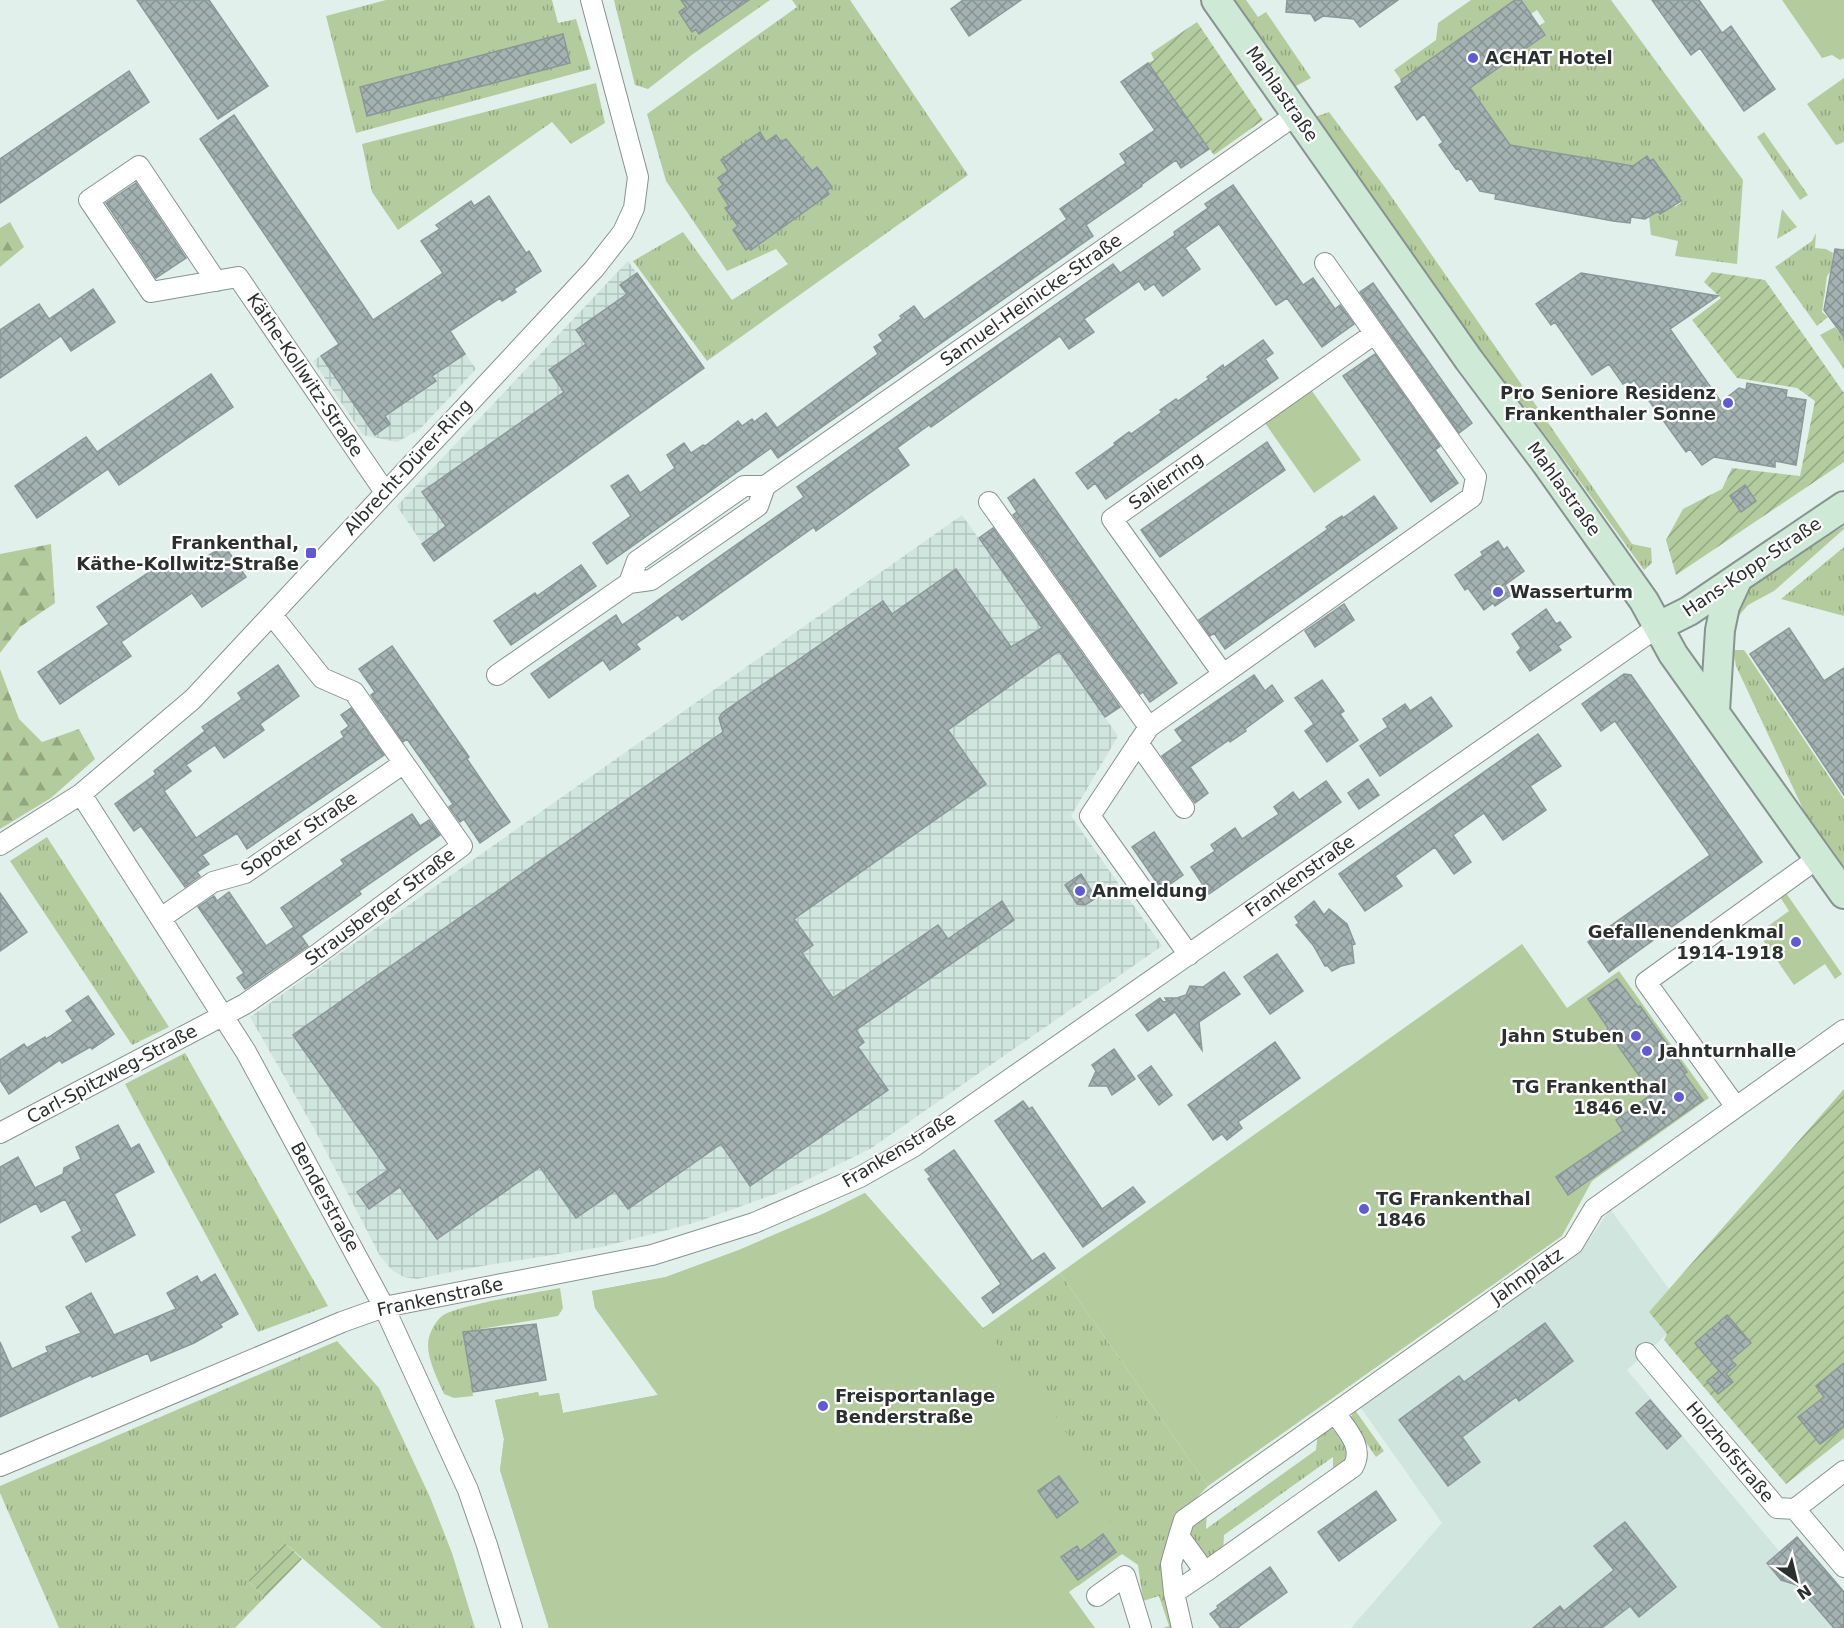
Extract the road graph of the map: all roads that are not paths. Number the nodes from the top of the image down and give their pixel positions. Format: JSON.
{"nodes":[{"id":1,"x":591,"y":0,"type":"edge"},
{"id":2,"x":1216,"y":0,"type":"edge"},
{"id":3,"x":1297,"y":114,"type":"junction"},
{"id":4,"x":1325,"y":262,"type":"dead end"},
{"id":5,"x":216,"y":281,"type":"junction"},
{"id":6,"x":1374,"y":334,"type":"junction"},
{"id":7,"x":385,"y":492,"type":"junction"},
{"id":8,"x":989,"y":502,"type":"dead end"},
{"id":9,"x":1844,"y":506,"type":"edge"},
{"id":10,"x":1738,"y":578,"type":"junction"},
{"id":11,"x":272,"y":615,"type":"junction"},
{"id":12,"x":1659,"y":626,"type":"junction"},
{"id":13,"x":1223,"y":674,"type":"junction"},
{"id":14,"x":497,"y":675,"type":"dead end"},
{"id":15,"x":1715,"y":711,"type":"junction"},
{"id":16,"x":1143,"y":735,"type":"junction"},
{"id":17,"x":404,"y":763,"type":"junction"},
{"id":18,"x":81,"y":795,"type":"junction"},
{"id":19,"x":1184,"y":807,"type":"dead end"},
{"id":20,"x":0,"y":845,"type":"edge"},
{"id":21,"x":1818,"y":858,"type":"junction"},
{"id":22,"x":1844,"y":894,"type":"edge"},
{"id":23,"x":161,"y":918,"type":"junction"},
{"id":24,"x":1189,"y":955,"type":"junction"},
{"id":25,"x":223,"y":1016,"type":"junction"},
{"id":26,"x":1844,"y":1030,"type":"edge"},
{"id":27,"x":1736,"y":1107,"type":"junction"},
{"id":28,"x":0,"y":1133,"type":"edge"},
{"id":29,"x":384,"y":1307,"type":"junction"},
{"id":30,"x":1646,"y":1353,"type":"dead end"},
{"id":31,"x":1335,"y":1413,"type":"junction"},
{"id":32,"x":0,"y":1466,"type":"edge"},
{"id":33,"x":1844,"y":1471,"type":"edge"},
{"id":34,"x":1795,"y":1509,"type":"junction"},
{"id":35,"x":1179,"y":1536,"type":"junction"},
{"id":36,"x":1844,"y":1567,"type":"edge"},
{"id":37,"x":1205,"y":1572,"type":"junction"},
{"id":38,"x":1174,"y":1593,"type":"junction"},
{"id":39,"x":1097,"y":1596,"type":"dead end"},
{"id":40,"x":512,"y":1628,"type":"edge"},
{"id":41,"x":1141,"y":1628,"type":"edge"},
{"id":42,"x":1182,"y":1628,"type":"edge"}],
"edges":[{"from":1,"to":7,"type":"street","name":"Albrecht-Dürer-Ring"},
{"from":2,"to":3,"type":"street","name":"Mahlastraße"},
{"from":3,"to":12,"type":"street","name":"Mahlastraße"},
{"from":3,"to":14,"type":"street","name":"Samuel-Heinicke-Straße"},
{"from":4,"to":6,"type":"street"},
{"from":5,"to":5,"type":"street","name":"Käthe-Kollwitz-Straße"},
{"from":5,"to":7,"type":"street","name":"Käthe-Kollwitz-Straße"},
{"from":6,"to":13,"type":"street"},
{"from":6,"to":13,"type":"street","name":"Salierring"},
{"from":7,"to":11,"type":"street","name":"Albrecht-Dürer-Ring"},
{"from":8,"to":16,"type":"street"},
{"from":9,"to":10,"type":"street","name":"Hans-Kopp-Straße"},
{"from":10,"to":12,"type":"street","name":"Hans-Kopp-Straße"},
{"from":10,"to":15,"type":"street"},
{"from":11,"to":17,"type":"street","name":"Strausberger Straße"},
{"from":11,"to":18,"type":"street","name":"Albrecht-Dürer-Ring"},
{"from":12,"to":15,"type":"street","name":"Mahlastraße"},
{"from":12,"to":24,"type":"street","name":"Frankenstraße"},
{"from":13,"to":16,"type":"street"},
{"from":15,"to":21,"type":"street","name":"Mahlastraße"},
{"from":16,"to":19,"type":"street"},
{"from":16,"to":24,"type":"street"},
{"from":17,"to":23,"type":"street","name":"Sopoter Straße"},
{"from":17,"to":25,"type":"street","name":"Strausberger Straße"},
{"from":18,"to":20,"type":"street","name":"Albrecht-Dürer-Ring"},
{"from":18,"to":23,"type":"street","name":"Benderstraße"},
{"from":21,"to":22,"type":"street","name":"Mahlastraße"},
{"from":21,"to":27,"type":"street"},
{"from":23,"to":25,"type":"street","name":"Benderstraße"},
{"from":24,"to":29,"type":"street","name":"Frankenstraße"},
{"from":25,"to":28,"type":"street","name":"Carl-Spitzweg-Straße"},
{"from":25,"to":29,"type":"street","name":"Benderstraße"},
{"from":26,"to":27,"type":"street","name":"Jahnplatz"},
{"from":27,"to":31,"type":"street","name":"Jahnplatz"},
{"from":29,"to":32,"type":"street","name":"Frankenstraße"},
{"from":29,"to":40,"type":"street","name":"Benderstraße"},
{"from":30,"to":34,"type":"street","name":"Holzhofstraße"},
{"from":31,"to":35,"type":"street","name":"Jahnplatz"},
{"from":31,"to":37,"type":"street"},
{"from":33,"to":34,"type":"street"},
{"from":34,"to":36,"type":"street","name":"Holzhofstraße"},
{"from":35,"to":37,"type":"street"},
{"from":35,"to":38,"type":"street","name":"Jahnplatz"},
{"from":37,"to":38,"type":"street"},
{"from":38,"to":42,"type":"street","name":"Jahnplatz"},
{"from":39,"to":41,"type":"street"}]}
